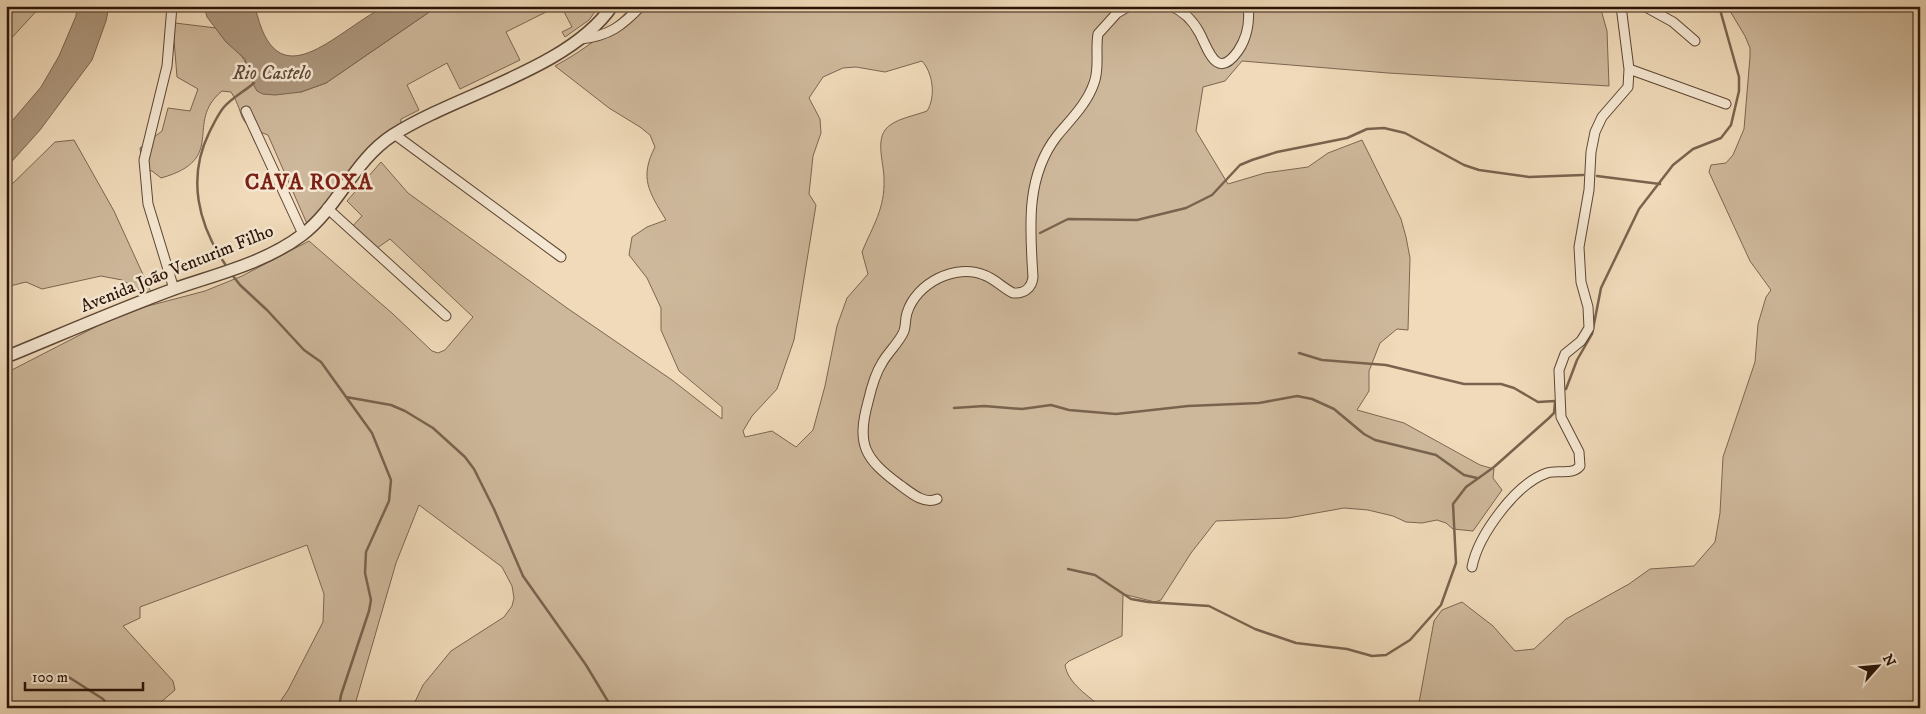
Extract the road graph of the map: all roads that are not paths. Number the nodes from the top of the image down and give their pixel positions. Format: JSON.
{"nodes":[{"id":1,"x":172,"y":6,"type":"edge"},
{"id":2,"x":612,"y":6,"type":"edge"},
{"id":3,"x":642,"y":6,"type":"edge"},
{"id":4,"x":1129,"y":6,"type":"edge"},
{"id":5,"x":1171,"y":6,"type":"edge"},
{"id":6,"x":1248,"y":6,"type":"edge"},
{"id":7,"x":1621,"y":6,"type":"edge"},
{"id":8,"x":1644,"y":6,"type":"edge"},
{"id":9,"x":581,"y":39,"type":"junction"},
{"id":10,"x":1695,"y":41,"type":"dead end"},
{"id":11,"x":1629,"y":69,"type":"junction"},
{"id":12,"x":1726,"y":104,"type":"dead end"},
{"id":13,"x":246,"y":111,"type":"dead end"},
{"id":14,"x":394,"y":134,"type":"junction"},
{"id":15,"x":328,"y":208,"type":"junction"},
{"id":16,"x":303,"y":234,"type":"junction"},
{"id":17,"x":561,"y":257,"type":"dead end"},
{"id":18,"x":174,"y":289,"type":"junction"},
{"id":19,"x":446,"y":316,"type":"dead end"},
{"id":20,"x":6,"y":357,"type":"edge"},
{"id":21,"x":937,"y":499,"type":"dead end"},
{"id":22,"x":1472,"y":567,"type":"dead end"}],
"edges":[{"from":1,"to":18,"type":"street"},
{"from":2,"to":9,"type":"street","name":"Avenida João Venturim Filho"},
{"from":3,"to":9,"type":"street"},
{"from":4,"to":21,"type":"street"},
{"from":5,"to":6,"type":"street"},
{"from":7,"to":11,"type":"street"},
{"from":8,"to":10,"type":"street"},
{"from":9,"to":14,"type":"street","name":"Avenida João Venturim Filho"},
{"from":11,"to":12,"type":"street"},
{"from":11,"to":22,"type":"street"},
{"from":13,"to":16,"type":"street"},
{"from":14,"to":15,"type":"street","name":"Avenida João Venturim Filho"},
{"from":14,"to":17,"type":"street"},
{"from":15,"to":16,"type":"street","name":"Avenida João Venturim Filho"},
{"from":15,"to":19,"type":"street"},
{"from":16,"to":18,"type":"street","name":"Avenida João Venturim Filho"},
{"from":18,"to":20,"type":"street","name":"Avenida João Venturim Filho"}]}
